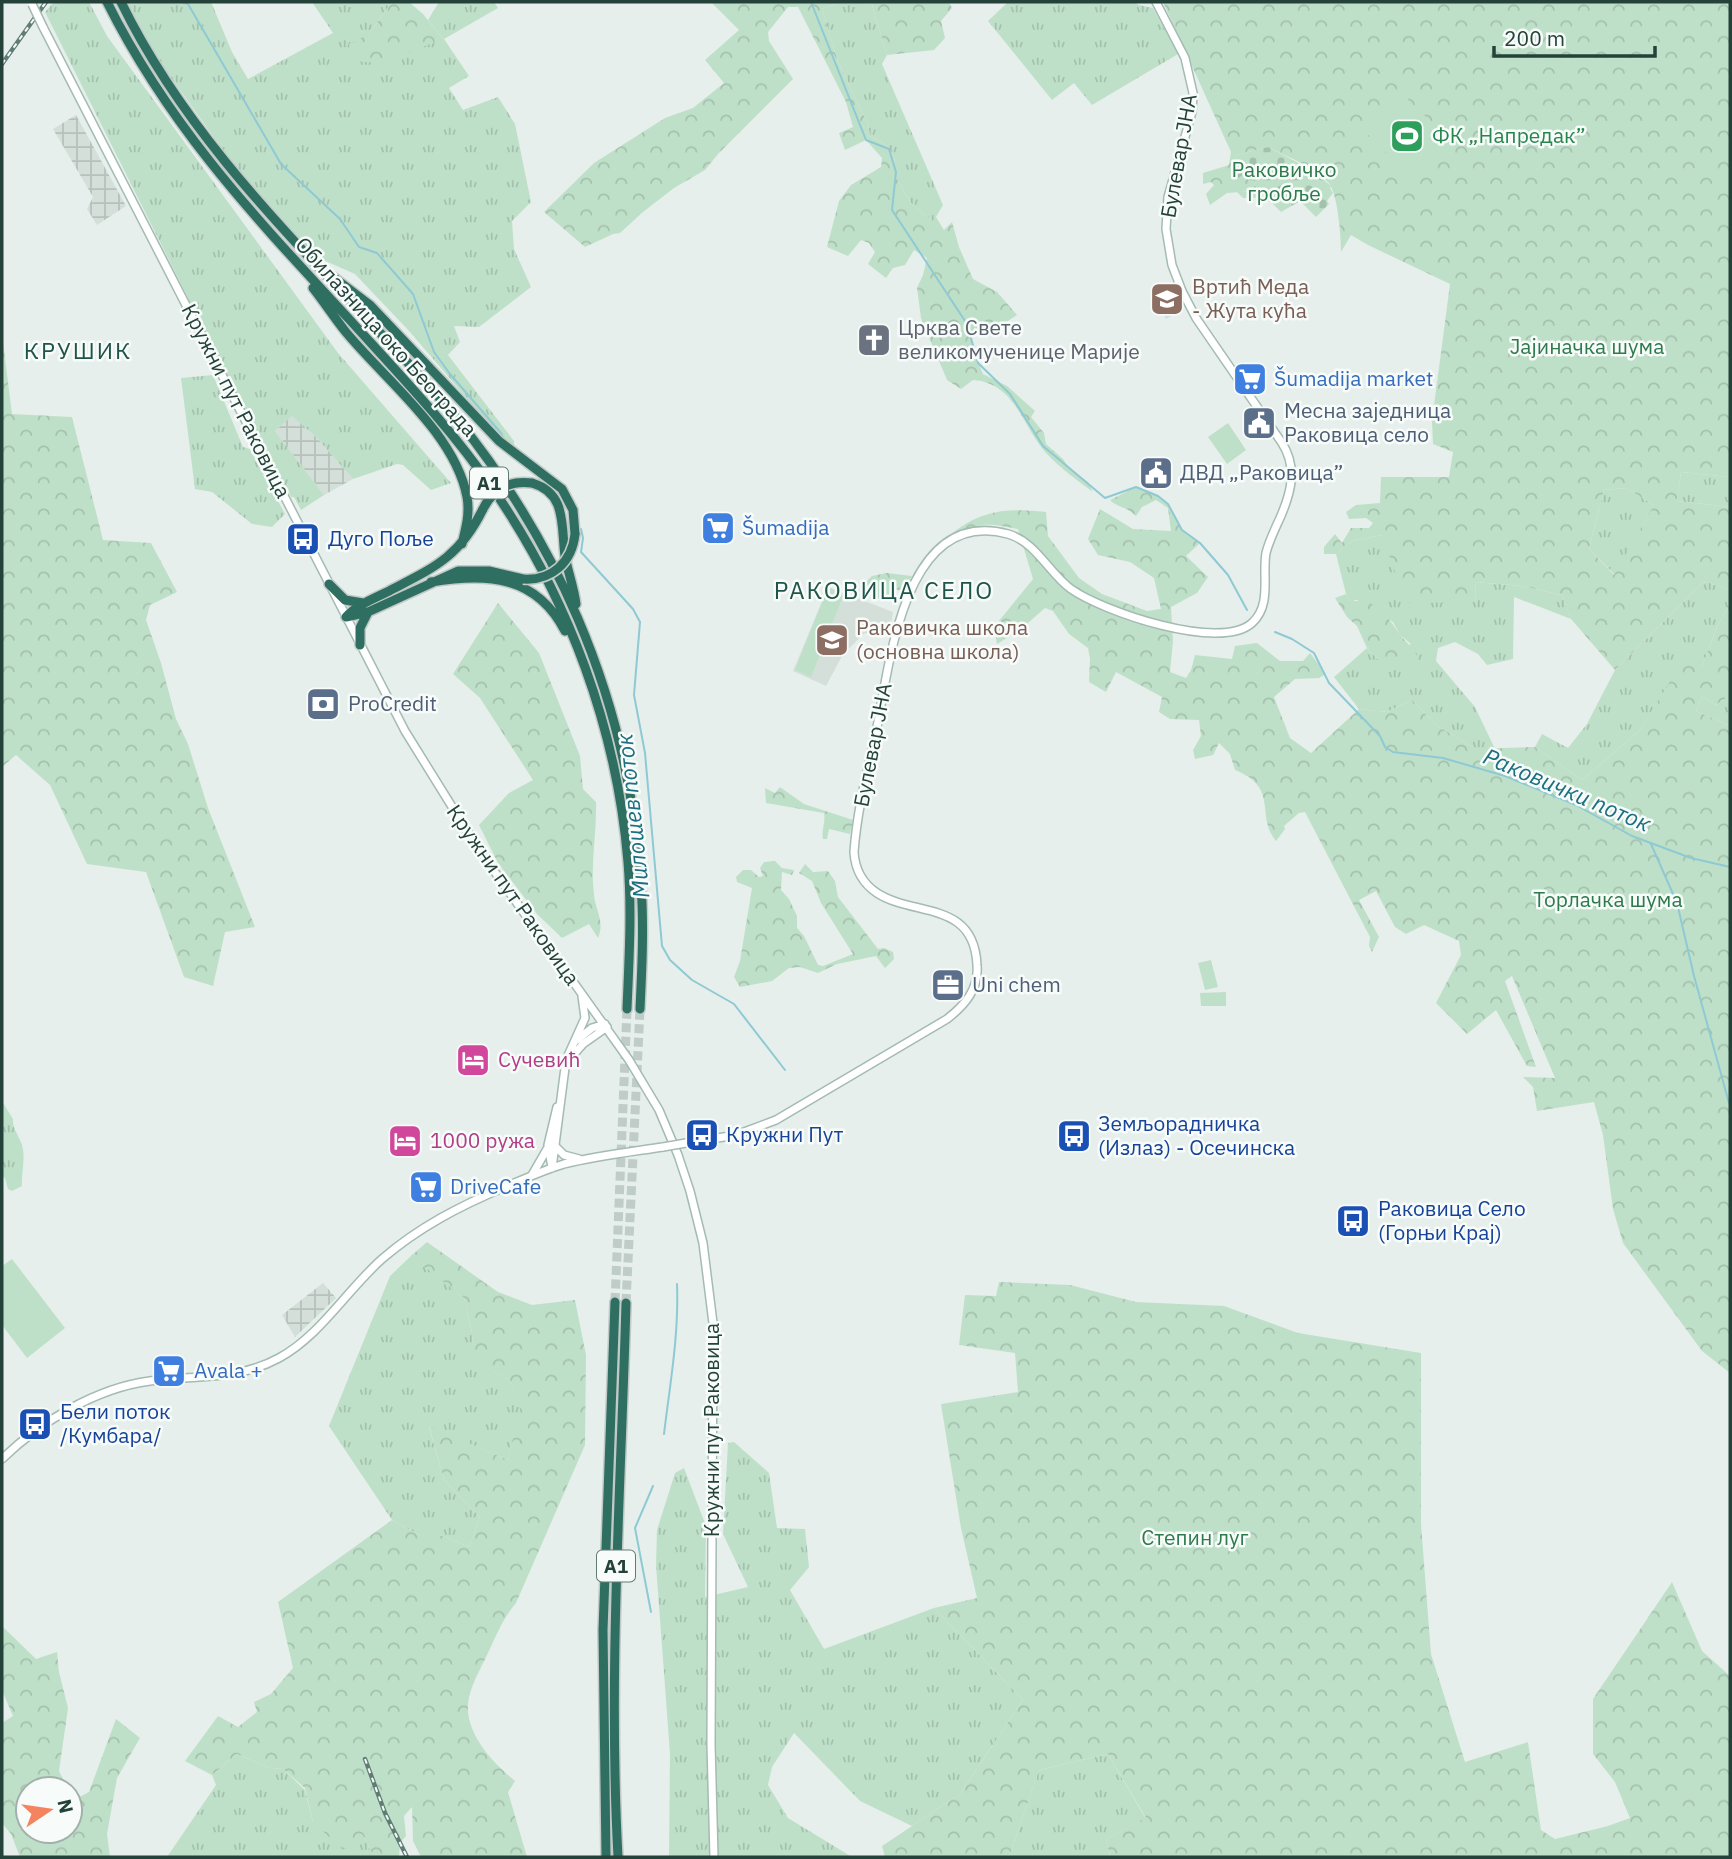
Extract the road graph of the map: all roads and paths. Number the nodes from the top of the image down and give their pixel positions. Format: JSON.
{"nodes":[{"id":1,"x":107,"y":2,"type":"edge"},
{"id":2,"x":121,"y":2,"type":"edge"},
{"id":3,"x":1156,"y":2,"type":"edge"},
{"id":4,"x":32,"y":3,"type":"edge"},
{"id":5,"x":295,"y":261,"type":"junction"},
{"id":6,"x":314,"y":264,"type":"junction"},
{"id":7,"x":462,"y":544,"type":"junction"},
{"id":8,"x":431,"y":582,"type":"junction"},
{"id":9,"x":329,"y":584,"type":"junction"},
{"id":10,"x":367,"y":607,"type":"junction"},
{"id":11,"x":577,"y":613,"type":"junction"},
{"id":12,"x":346,"y":617,"type":"junction"},
{"id":13,"x":360,"y":645,"type":"junction"},
{"id":14,"x":587,"y":673,"type":"junction"},
{"id":15,"x":580,"y":991,"type":"junction"},
{"id":16,"x":627,"y":1009,"type":"tunnel mouth"},
{"id":17,"x":640,"y":1009,"type":"tunnel mouth"},
{"id":18,"x":606,"y":1026,"type":"junction"},
{"id":19,"x":574,"y":1043,"type":"junction"},
{"id":20,"x":565,"y":1066,"type":"junction"},
{"id":21,"x":552,"y":1146,"type":"junction"},
{"id":22,"x":583,"y":1160,"type":"junction"},
{"id":23,"x":552,"y":1168,"type":"junction"},
{"id":24,"x":531,"y":1177,"type":"junction"},
{"id":25,"x":615,"y":1302,"type":"tunnel mouth"},
{"id":26,"x":626,"y":1303,"type":"tunnel mouth"},
{"id":27,"x":2,"y":1459,"type":"edge"},
{"id":28,"x":606,"y":1857,"type":"edge"},
{"id":29,"x":618,"y":1857,"type":"edge"},
{"id":30,"x":714,"y":1857,"type":"edge"}],
"edges":[{"from":1,"to":5,"type":"highway","name":"Обилазница око Београда","number":"A1"},
{"from":2,"to":6,"type":"highway","name":"Обилазница око Београда","number":"A1"},
{"from":3,"to":22,"type":"main road","name":"Булевар ЈНА","bridge":true},
{"from":4,"to":9,"type":"main road","name":"Кружни пут Раковица","bridge":true},
{"from":5,"to":7,"type":"highway"},
{"from":5,"to":14,"type":"highway","name":"Обилазница око Београда","number":"A1"},
{"from":6,"to":8,"type":"highway","bridge":true},
{"from":6,"to":11,"type":"highway","name":"Обилазница око Београда","number":"A1"},
{"from":7,"to":10,"type":"highway"},
{"from":7,"to":11,"type":"highway","bridge":true},
{"from":8,"to":10,"type":"highway"},
{"from":8,"to":14,"type":"highway"},
{"from":9,"to":10,"type":"highway"},
{"from":9,"to":12,"type":"main road","name":"Кружни пут Раковица"},
{"from":10,"to":12,"type":"highway"},
{"from":10,"to":13,"type":"highway"},
{"from":11,"to":17,"type":"highway","name":"Обилазница око Београда","number":"A1"},
{"from":12,"to":13,"type":"main road","name":"Кружни пут Раковица"},
{"from":13,"to":15,"type":"main road","name":"Кружни пут Раковица"},
{"from":14,"to":16,"type":"highway","name":"Обилазница око Београда","number":"A1"},
{"from":15,"to":18,"type":"main road","name":"Кружни пут Раковица"},
{"from":15,"to":19,"type":"main road"},
{"from":18,"to":19,"type":"main road"},
{"from":18,"to":20,"type":"main road"},
{"from":18,"to":30,"type":"main road","name":"Кружни пут Раковица"},
{"from":19,"to":20,"type":"main road"},
{"from":20,"to":21,"type":"main road"},
{"from":21,"to":22,"type":"main road"},
{"from":21,"to":23,"type":"main road"},
{"from":21,"to":24,"type":"main road"},
{"from":22,"to":23,"type":"main road"},
{"from":23,"to":24,"type":"main road"},
{"from":24,"to":27,"type":"main road"},
{"from":25,"to":28,"type":"highway","number":"A1"},
{"from":26,"to":29,"type":"highway","number":"A1"}]}
